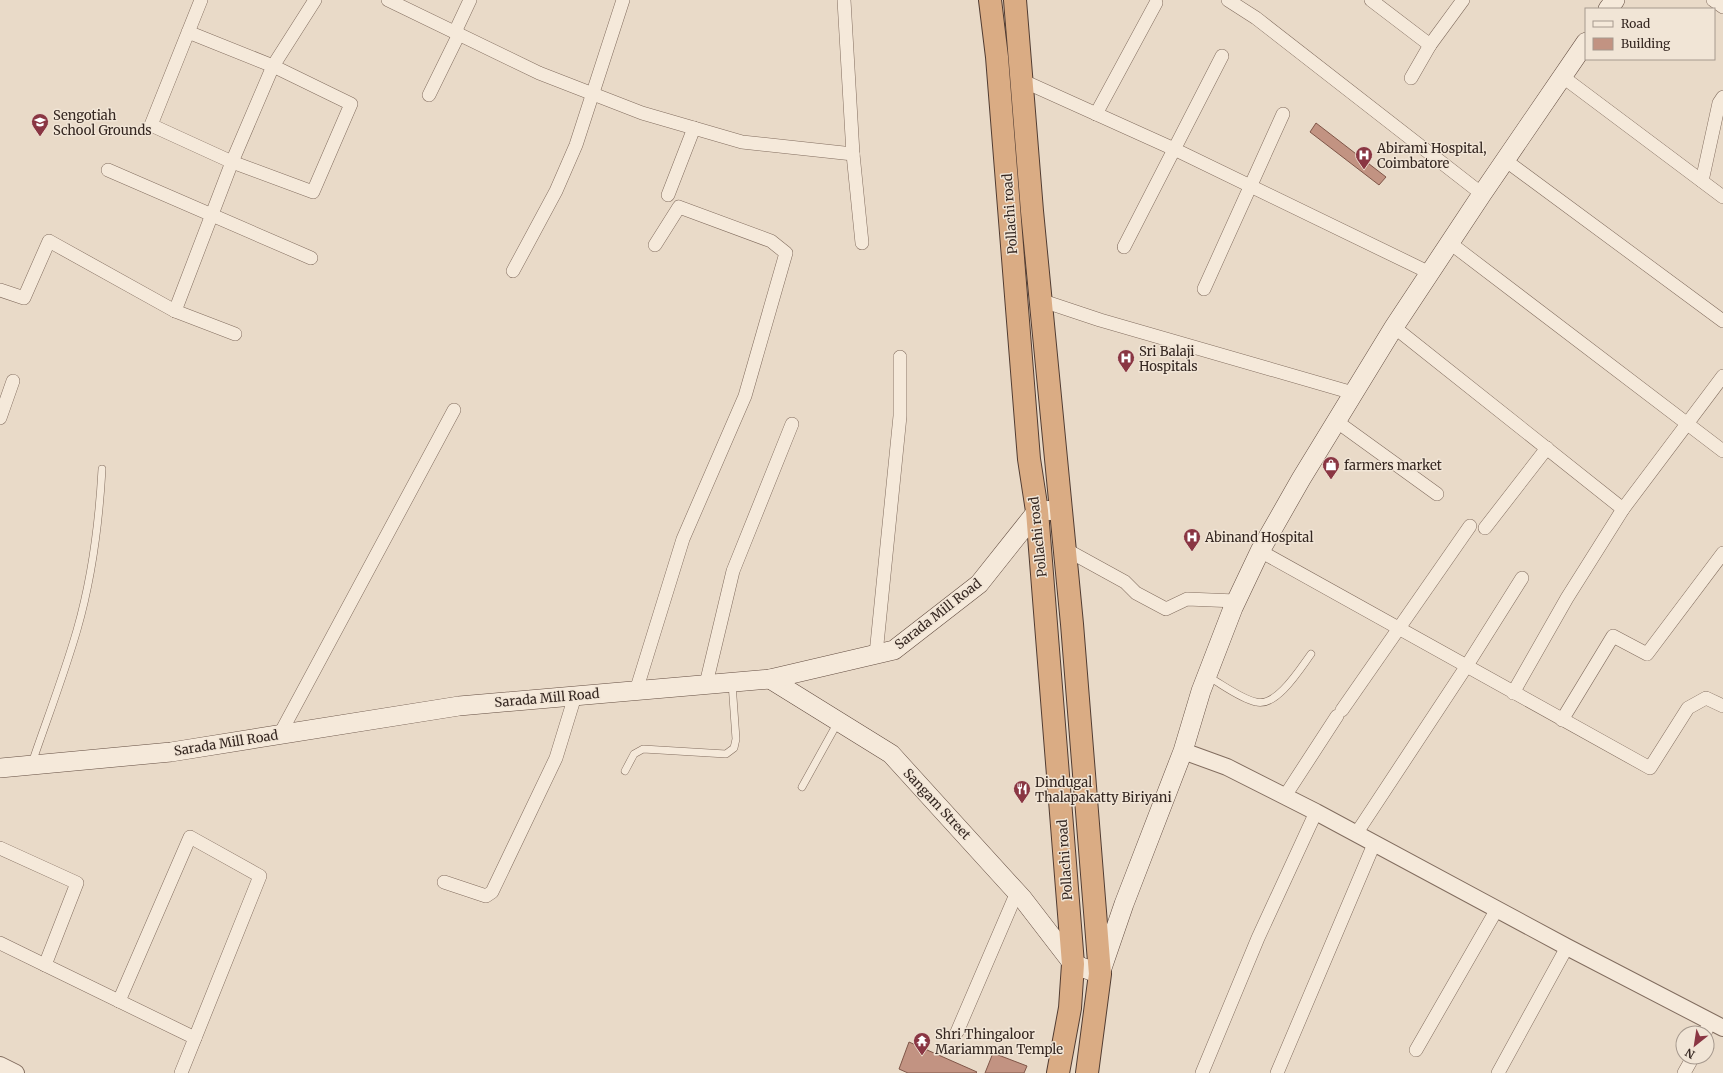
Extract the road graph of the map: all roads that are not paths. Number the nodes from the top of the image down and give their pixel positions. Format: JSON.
{"nodes":[{"id":1,"x":201,"y":0,"type":"edge"},
{"id":2,"x":315,"y":0,"type":"edge"},
{"id":3,"x":388,"y":0,"type":"edge"},
{"id":4,"x":470,"y":0,"type":"edge"},
{"id":5,"x":623,"y":0,"type":"edge"},
{"id":6,"x":844,"y":0,"type":"edge"},
{"id":7,"x":990,"y":0,"type":"edge"},
{"id":8,"x":1015,"y":0,"type":"edge"},
{"id":9,"x":1228,"y":0,"type":"edge"},
{"id":10,"x":1371,"y":0,"type":"edge"},
{"id":11,"x":1463,"y":0,"type":"edge"},
{"id":12,"x":1615,"y":0,"type":"edge"},
{"id":13,"x":1713,"y":0,"type":"edge"},
{"id":14,"x":1156,"y":3,"type":"dead end"},
{"id":15,"x":1723,"y":7,"type":"edge"},
{"id":16,"x":1609,"y":8,"type":"edge"},
{"id":17,"x":188,"y":32,"type":"junction"},
{"id":18,"x":457,"y":33,"type":"junction"},
{"id":19,"x":1585,"y":44,"type":"edge"},
{"id":20,"x":1430,"y":45,"type":"junction"},
{"id":21,"x":1222,"y":56,"type":"dead end"},
{"id":22,"x":273,"y":66,"type":"junction"},
{"id":23,"x":1563,"y":77,"type":"junction"},
{"id":24,"x":1412,"y":78,"type":"dead end"},
{"id":25,"x":1021,"y":80,"type":"junction"},
{"id":26,"x":592,"y":93,"type":"junction"},
{"id":27,"x":429,"y":94,"type":"dead end"},
{"id":28,"x":1723,"y":97,"type":"edge"},
{"id":29,"x":1096,"y":114,"type":"junction"},
{"id":30,"x":1283,"y":114,"type":"dead end"},
{"id":31,"x":694,"y":128,"type":"junction"},
{"id":32,"x":1174,"y":149,"type":"junction"},
{"id":33,"x":853,"y":154,"type":"junction"},
{"id":34,"x":1505,"y":160,"type":"junction"},
{"id":35,"x":232,"y":162,"type":"junction"},
{"id":36,"x":108,"y":170,"type":"dead end"},
{"id":37,"x":1702,"y":181,"type":"junction"},
{"id":38,"x":1250,"y":186,"type":"junction"},
{"id":39,"x":1482,"y":194,"type":"junction"},
{"id":40,"x":668,"y":195,"type":"dead end"},
{"id":41,"x":1723,"y":197,"type":"edge"},
{"id":42,"x":212,"y":215,"type":"junction"},
{"id":43,"x":862,"y":243,"type":"dead end"},
{"id":44,"x":1450,"y":243,"type":"junction"},
{"id":45,"x":655,"y":245,"type":"dead end"},
{"id":46,"x":1124,"y":247,"type":"dead end"},
{"id":47,"x":311,"y":258,"type":"dead end"},
{"id":48,"x":513,"y":271,"type":"dead end"},
{"id":49,"x":1430,"y":273,"type":"junction"},
{"id":50,"x":1204,"y":289,"type":"dead end"},
{"id":51,"x":0,"y":290,"type":"edge"},
{"id":52,"x":1040,"y":300,"type":"junction"},
{"id":53,"x":175,"y":311,"type":"junction"},
{"id":54,"x":1723,"y":321,"type":"edge"},
{"id":55,"x":1394,"y":327,"type":"junction"},
{"id":56,"x":235,"y":334,"type":"dead end"},
{"id":57,"x":900,"y":357,"type":"dead end"},
{"id":58,"x":1723,"y":376,"type":"edge"},
{"id":59,"x":13,"y":381,"type":"dead end"},
{"id":60,"x":1353,"y":393,"type":"junction"},
{"id":61,"x":454,"y":410,"type":"dead end"},
{"id":62,"x":0,"y":418,"type":"edge"},
{"id":63,"x":1336,"y":421,"type":"junction"},
{"id":64,"x":1686,"y":423,"type":"junction"},
{"id":65,"x":792,"y":424,"type":"dead end"},
{"id":66,"x":1546,"y":448,"type":"junction"},
{"id":67,"x":1723,"y":451,"type":"edge"},
{"id":68,"x":102,"y":469,"type":"dead end"},
{"id":69,"x":1437,"y":494,"type":"dead end"},
{"id":70,"x":1623,"y":509,"type":"junction"},
{"id":71,"x":1061,"y":510,"type":"junction"},
{"id":72,"x":1037,"y":511,"type":"junction"},
{"id":73,"x":1470,"y":526,"type":"dead end"},
{"id":74,"x":1485,"y":528,"type":"dead end"},
{"id":75,"x":1065,"y":549,"type":"junction"},
{"id":76,"x":1260,"y":551,"type":"junction"},
{"id":77,"x":1723,"y":553,"type":"edge"},
{"id":78,"x":1522,"y":578,"type":"dead end"},
{"id":79,"x":1236,"y":601,"type":"junction"},
{"id":80,"x":1399,"y":629,"type":"junction"},
{"id":81,"x":876,"y":654,"type":"junction"},
{"id":82,"x":1311,"y":654,"type":"dead end"},
{"id":83,"x":1466,"y":667,"type":"junction"},
{"id":84,"x":1207,"y":675,"type":"junction"},
{"id":85,"x":770,"y":679,"type":"junction"},
{"id":86,"x":732,"y":682,"type":"junction"},
{"id":87,"x":706,"y":684,"type":"junction"},
{"id":88,"x":636,"y":691,"type":"junction"},
{"id":89,"x":1513,"y":693,"type":"junction"},
{"id":90,"x":575,"y":696,"type":"junction"},
{"id":91,"x":1723,"y":706,"type":"edge"},
{"id":92,"x":1562,"y":720,"type":"junction"},
{"id":93,"x":838,"y":722,"type":"junction"},
{"id":94,"x":280,"y":734,"type":"junction"},
{"id":95,"x":1183,"y":751,"type":"junction"},
{"id":96,"x":32,"y":765,"type":"junction"},
{"id":97,"x":0,"y":768,"type":"edge"},
{"id":98,"x":625,"y":771,"type":"dead end"},
{"id":99,"x":802,"y":787,"type":"dead end"},
{"id":100,"x":1285,"y":796,"type":"junction"},
{"id":101,"x":1316,"y":812,"type":"junction"},
{"id":102,"x":1356,"y":834,"type":"junction"},
{"id":103,"x":1374,"y":844,"type":"junction"},
{"id":104,"x":0,"y":848,"type":"edge"},
{"id":105,"x":444,"y":882,"type":"dead end"},
{"id":106,"x":1017,"y":892,"type":"junction"},
{"id":107,"x":1497,"y":909,"type":"junction"},
{"id":108,"x":0,"y":943,"type":"edge"},
{"id":109,"x":1567,"y":947,"type":"junction"},
{"id":110,"x":1073,"y":964,"type":"junction"},
{"id":111,"x":45,"y":965,"type":"junction"},
{"id":112,"x":1100,"y":974,"type":"junction"},
{"id":113,"x":119,"y":1001,"type":"junction"},
{"id":114,"x":1708,"y":1025,"type":"edge"},
{"id":115,"x":957,"y":1032,"type":"dead end"},
{"id":116,"x":195,"y":1038,"type":"junction"},
{"id":117,"x":1416,"y":1050,"type":"dead end"},
{"id":118,"x":0,"y":1065,"type":"edge"},
{"id":119,"x":16,"y":1073,"type":"edge"},
{"id":120,"x":181,"y":1073,"type":"edge"},
{"id":121,"x":1058,"y":1073,"type":"edge"},
{"id":122,"x":1087,"y":1073,"type":"edge"},
{"id":123,"x":1202,"y":1073,"type":"edge"},
{"id":124,"x":1277,"y":1073,"type":"edge"},
{"id":125,"x":1498,"y":1073,"type":"edge"}],
"edges":[{"from":1,"to":17,"type":"street"},
{"from":2,"to":22,"type":"street"},
{"from":3,"to":18,"type":"street"},
{"from":4,"to":18,"type":"street"},
{"from":5,"to":26,"type":"street"},
{"from":6,"to":33,"type":"street"},
{"from":7,"to":72,"type":"highway","name":"Pollachi road"},
{"from":8,"to":25,"type":"highway"},
{"from":9,"to":39,"type":"street"},
{"from":10,"to":20,"type":"street"},
{"from":11,"to":20,"type":"street"},
{"from":12,"to":16,"type":"main road"},
{"from":13,"to":15,"type":"street"},
{"from":14,"to":29,"type":"street"},
{"from":17,"to":22,"type":"street"},
{"from":17,"to":35,"type":"street"},
{"from":18,"to":26,"type":"street"},
{"from":18,"to":27,"type":"street"},
{"from":19,"to":23,"type":"main road"},
{"from":20,"to":24,"type":"street"},
{"from":21,"to":32,"type":"street"},
{"from":22,"to":35,"type":"street"},
{"from":22,"to":35,"type":"street"},
{"from":23,"to":34,"type":"main road"},
{"from":23,"to":37,"type":"street"},
{"from":25,"to":29,"type":"street"},
{"from":25,"to":52,"type":"highway"},
{"from":26,"to":31,"type":"street"},
{"from":26,"to":48,"type":"street"},
{"from":28,"to":37,"type":"street"},
{"from":29,"to":32,"type":"street"},
{"from":30,"to":38,"type":"street"},
{"from":31,"to":33,"type":"street"},
{"from":31,"to":40,"type":"street"},
{"from":32,"to":38,"type":"street"},
{"from":32,"to":46,"type":"street"},
{"from":33,"to":43,"type":"street"},
{"from":34,"to":39,"type":"main road"},
{"from":34,"to":54,"type":"street"},
{"from":35,"to":42,"type":"street"},
{"from":36,"to":42,"type":"street"},
{"from":37,"to":41,"type":"street"},
{"from":38,"to":49,"type":"street"},
{"from":38,"to":50,"type":"street"},
{"from":39,"to":44,"type":"main road"},
{"from":42,"to":47,"type":"street"},
{"from":42,"to":53,"type":"street"},
{"from":44,"to":49,"type":"main road"},
{"from":44,"to":64,"type":"street"},
{"from":45,"to":88,"type":"street"},
{"from":49,"to":55,"type":"main road"},
{"from":51,"to":53,"type":"street"},
{"from":52,"to":60,"type":"street"},
{"from":52,"to":71,"type":"highway"},
{"from":53,"to":56,"type":"street"},
{"from":55,"to":60,"type":"main road"},
{"from":55,"to":66,"type":"street"},
{"from":57,"to":81,"type":"street"},
{"from":58,"to":64,"type":"street"},
{"from":59,"to":62,"type":"street"},
{"from":60,"to":63,"type":"main road"},
{"from":61,"to":94,"type":"street"},
{"from":63,"to":69,"type":"street"},
{"from":63,"to":76,"type":"main road"},
{"from":64,"to":67,"type":"street"},
{"from":64,"to":70,"type":"street"},
{"from":65,"to":87,"type":"street"},
{"from":66,"to":70,"type":"street"},
{"from":66,"to":74,"type":"street"},
{"from":68,"to":96,"type":"lane"},
{"from":70,"to":89,"type":"street"},
{"from":71,"to":72,"type":"main road"},
{"from":71,"to":75,"type":"highway"},
{"from":72,"to":81,"type":"main road","name":"Sarada Mill Road"},
{"from":72,"to":110,"type":"highway","name":"Pollachi road"},
{"from":73,"to":80,"type":"street"},
{"from":75,"to":79,"type":"street"},
{"from":75,"to":112,"type":"highway"},
{"from":76,"to":79,"type":"main road"},
{"from":76,"to":80,"type":"street"},
{"from":77,"to":92,"type":"street"},
{"from":78,"to":83,"type":"street"},
{"from":79,"to":84,"type":"main road"},
{"from":80,"to":83,"type":"street"},
{"from":80,"to":100,"type":"street"},
{"from":81,"to":85,"type":"main road","name":"Sarada Mill Road"},
{"from":82,"to":84,"type":"lane"},
{"from":83,"to":89,"type":"street"},
{"from":83,"to":102,"type":"street"},
{"from":84,"to":95,"type":"main road"},
{"from":85,"to":86,"type":"main road","name":"Sarada Mill Road"},
{"from":85,"to":93,"type":"main road","name":"Sangam Street"},
{"from":86,"to":87,"type":"main road","name":"Sarada Mill Road"},
{"from":86,"to":98,"type":"lane"},
{"from":87,"to":88,"type":"main road","name":"Sarada Mill Road"},
{"from":88,"to":90,"type":"main road","name":"Sarada Mill Road"},
{"from":89,"to":92,"type":"street"},
{"from":90,"to":94,"type":"main road","name":"Sarada Mill Road"},
{"from":90,"to":105,"type":"street"},
{"from":91,"to":92,"type":"street"},
{"from":93,"to":99,"type":"lane"},
{"from":93,"to":106,"type":"main road","name":"Sangam Street"},
{"from":94,"to":96,"type":"main road","name":"Sarada Mill Road"},
{"from":95,"to":100,"type":"street"},
{"from":95,"to":112,"type":"main road"},
{"from":96,"to":97,"type":"main road","name":"Sarada Mill Road"},
{"from":100,"to":101,"type":"street"},
{"from":101,"to":102,"type":"street"},
{"from":101,"to":123,"type":"street"},
{"from":102,"to":103,"type":"street"},
{"from":103,"to":107,"type":"street"},
{"from":103,"to":124,"type":"street"},
{"from":104,"to":111,"type":"street"},
{"from":106,"to":110,"type":"main road","name":"Sangam Street"},
{"from":106,"to":115,"type":"street"},
{"from":107,"to":109,"type":"street"},
{"from":107,"to":117,"type":"street"},
{"from":108,"to":111,"type":"street"},
{"from":109,"to":114,"type":"street"},
{"from":109,"to":125,"type":"street"},
{"from":110,"to":112,"type":"main road"},
{"from":110,"to":121,"type":"highway","name":"Pollachi road"},
{"from":111,"to":113,"type":"street"},
{"from":112,"to":122,"type":"highway"},
{"from":113,"to":116,"type":"street"},
{"from":113,"to":116,"type":"street"},
{"from":116,"to":120,"type":"street"},
{"from":118,"to":119,"type":"street"}]}
